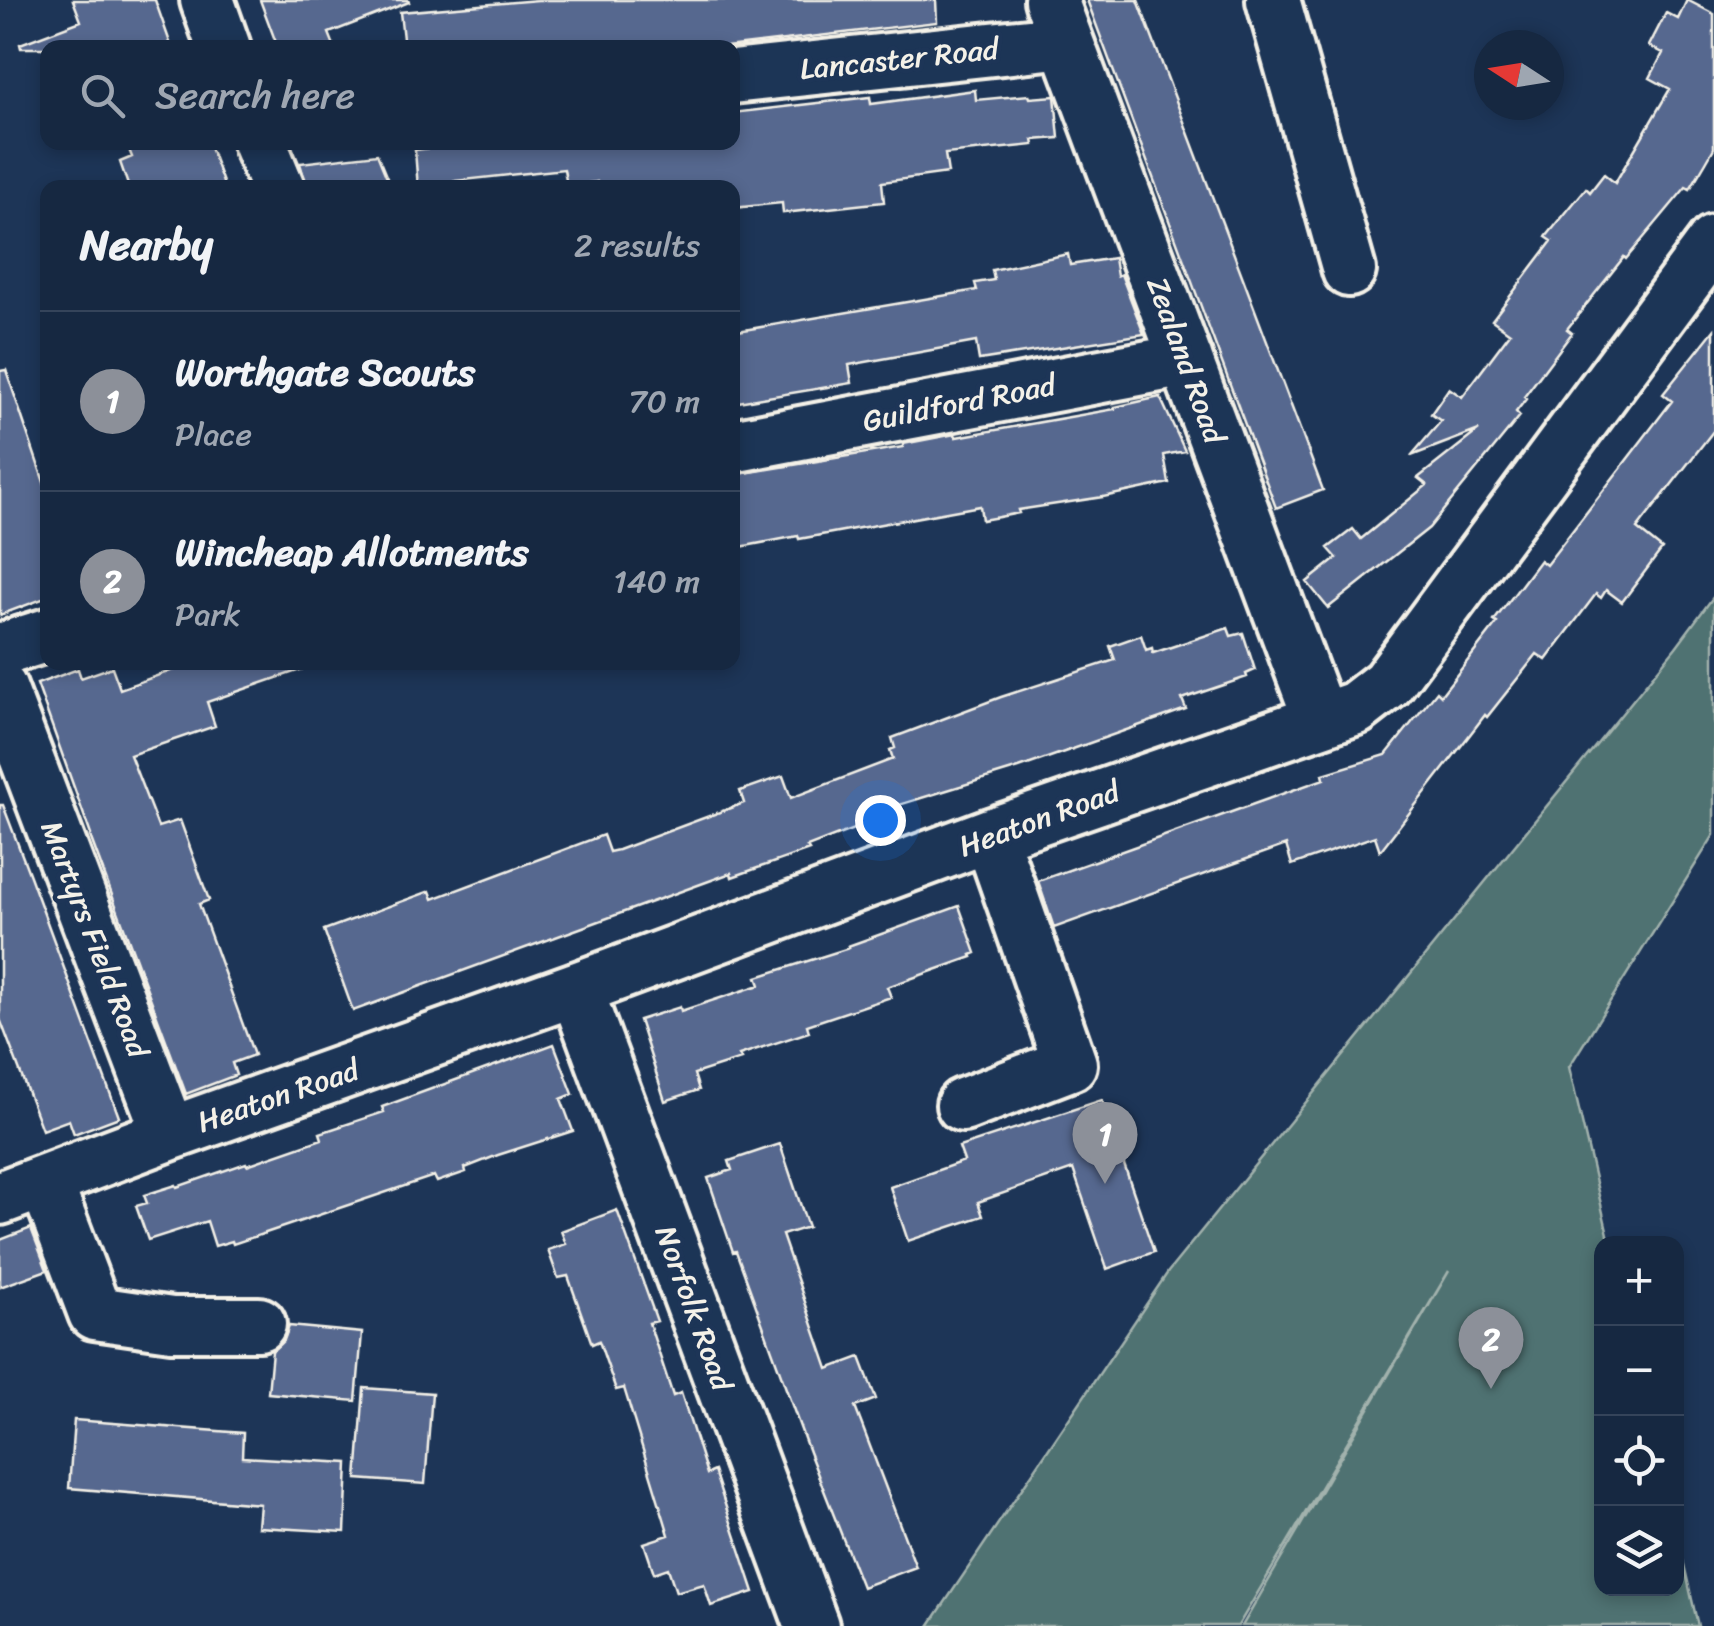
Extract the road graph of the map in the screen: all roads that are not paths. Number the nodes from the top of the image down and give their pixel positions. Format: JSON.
{"nodes":[{"id":1,"x":207,"y":0,"type":"edge"},
{"id":2,"x":1273,"y":0,"type":"edge"},
{"id":3,"x":1059,"y":20,"type":"edge"},
{"id":4,"x":221,"y":40,"type":"edge"},
{"id":5,"x":740,"y":76,"type":"edge"},
{"id":6,"x":263,"y":150,"type":"edge"},
{"id":7,"x":275,"y":180,"type":"edge"},
{"id":8,"x":1714,"y":242,"type":"edge"},
{"id":9,"x":1350,"y":270,"type":"dead end"},
{"id":10,"x":1186,"y":360,"type":"junction"},
{"id":11,"x":740,"y":444,"type":"edge"},
{"id":12,"x":40,"y":638,"type":"edge"},
{"id":13,"x":0,"y":650,"type":"edge"},
{"id":14,"x":0,"y":688,"type":"edge"},
{"id":15,"x":1320,"y":720,"type":"junction"},
{"id":16,"x":990,"y":835,"type":"junction"},
{"id":17,"x":576,"y":990,"type":"junction"},
{"id":18,"x":963,"y":1105,"type":"dead end"},
{"id":19,"x":169,"y":1134,"type":"junction"},
{"id":20,"x":23,"y":1190,"type":"edge"},
{"id":21,"x":259,"y":1324,"type":"dead end"},
{"id":22,"x":812,"y":1626,"type":"edge"}],
"edges":[{"from":1,"to":4,"type":"street"},
{"from":2,"to":9,"type":"street"},
{"from":3,"to":5,"type":"street","name":"Lancaster Road"},
{"from":3,"to":10,"type":"street","name":"Zealand Road"},
{"from":6,"to":7,"type":"street"},
{"from":8,"to":15,"type":"street","name":"Heaton Road"},
{"from":10,"to":11,"type":"street","name":"Guildford Road"},
{"from":10,"to":15,"type":"street","name":"Zealand Road"},
{"from":12,"to":13,"type":"street"},
{"from":14,"to":19,"type":"street","name":"Martyrs Field Road"},
{"from":15,"to":16,"type":"street","name":"Heaton Road"},
{"from":16,"to":17,"type":"street","name":"Heaton Road"},
{"from":16,"to":18,"type":"street"},
{"from":17,"to":19,"type":"street","name":"Heaton Road"},
{"from":17,"to":22,"type":"street","name":"Norfolk Road"},
{"from":19,"to":20,"type":"street","name":"Heaton Road"},
{"from":20,"to":21,"type":"street"}]}
